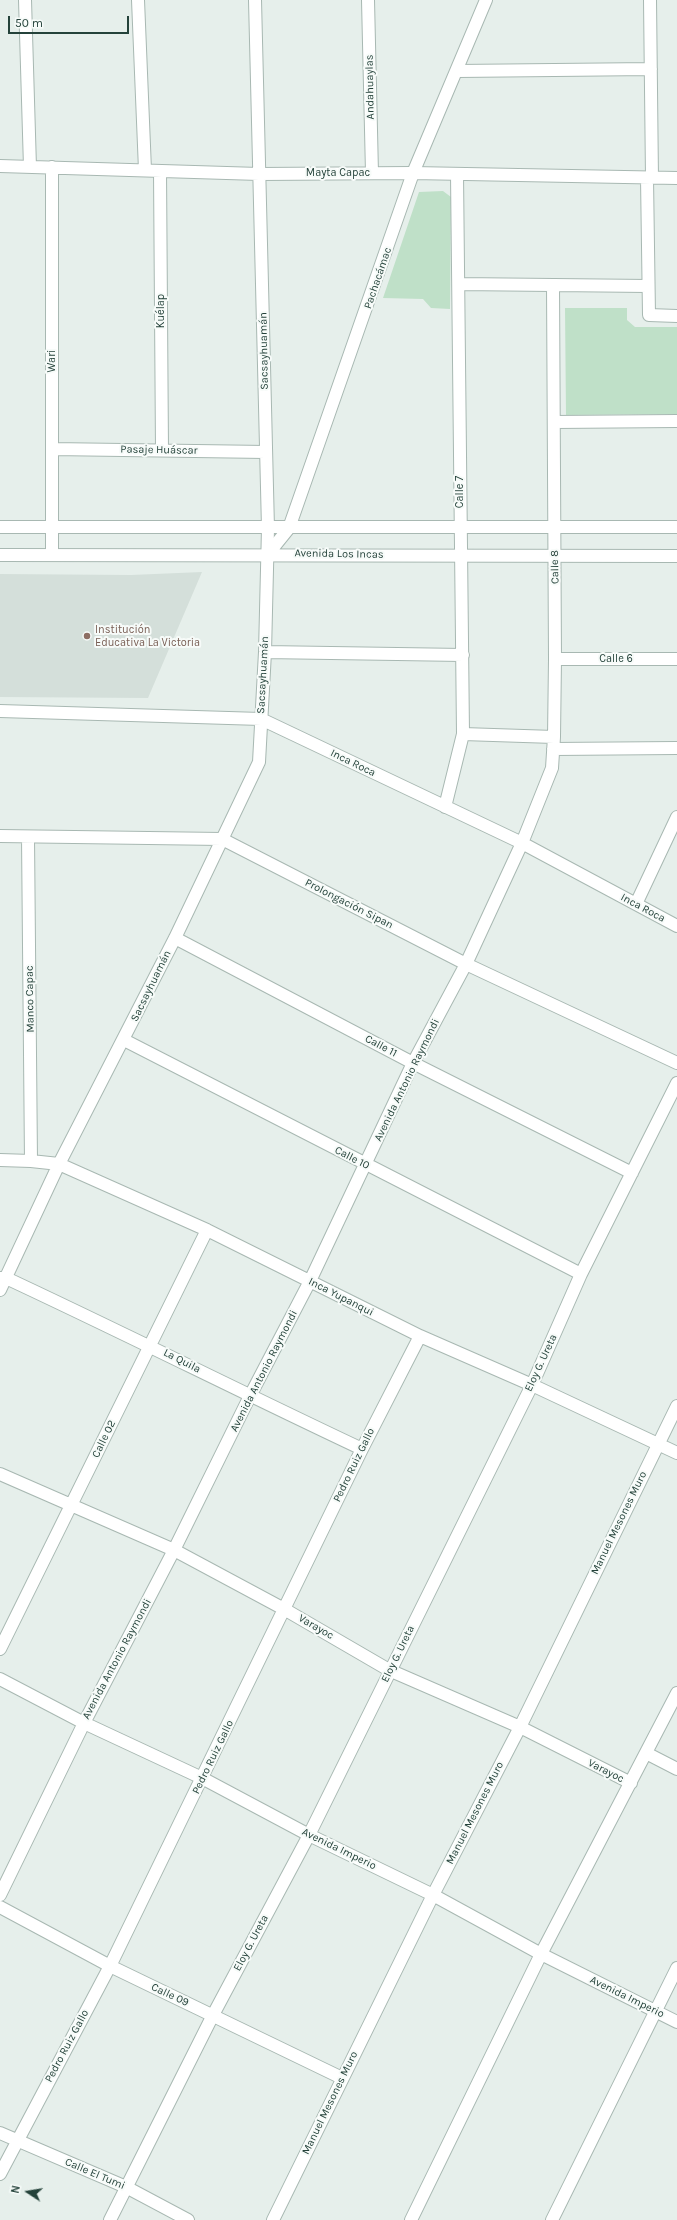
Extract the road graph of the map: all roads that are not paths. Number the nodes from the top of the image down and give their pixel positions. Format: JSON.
{"nodes":[{"id":1,"x":25,"y":0,"type":"edge"},
{"id":2,"x":138,"y":0,"type":"edge"},
{"id":3,"x":255,"y":0,"type":"edge"},
{"id":4,"x":368,"y":0,"type":"edge"},
{"id":5,"x":486,"y":0,"type":"edge"},
{"id":6,"x":650,"y":0,"type":"edge"},
{"id":7,"x":651,"y":69,"type":"junction"},
{"id":8,"x":457,"y":71,"type":"junction"},
{"id":9,"x":0,"y":166,"type":"edge"},
{"id":10,"x":30,"y":167,"type":"junction"},
{"id":11,"x":52,"y":167,"type":"junction"},
{"id":12,"x":145,"y":170,"type":"junction"},
{"id":13,"x":160,"y":171,"type":"junction"},
{"id":14,"x":372,"y":173,"type":"junction"},
{"id":15,"x":413,"y":173,"type":"junction"},
{"id":16,"x":259,"y":174,"type":"junction"},
{"id":17,"x":458,"y":174,"type":"junction"},
{"id":18,"x":649,"y":178,"type":"junction"},
{"id":19,"x":677,"y":178,"type":"edge"},
{"id":20,"x":459,"y":284,"type":"junction"},
{"id":21,"x":553,"y":285,"type":"junction"},
{"id":22,"x":648,"y":286,"type":"junction"},
{"id":23,"x":677,"y":316,"type":"edge"},
{"id":24,"x":677,"y":421,"type":"edge"},
{"id":25,"x":555,"y":422,"type":"junction"},
{"id":26,"x":52,"y":449,"type":"junction"},
{"id":27,"x":162,"y":450,"type":"junction"},
{"id":28,"x":266,"y":452,"type":"junction"},
{"id":29,"x":0,"y":527,"type":"edge"},
{"id":30,"x":52,"y":527,"type":"junction"},
{"id":31,"x":554,"y":527,"type":"junction"},
{"id":32,"x":677,"y":527,"type":"edge"},
{"id":33,"x":268,"y":528,"type":"junction"},
{"id":34,"x":289,"y":528,"type":"junction"},
{"id":35,"x":460,"y":528,"type":"junction"},
{"id":36,"x":268,"y":554,"type":"junction"},
{"id":37,"x":0,"y":555,"type":"edge"},
{"id":38,"x":52,"y":555,"type":"junction"},
{"id":39,"x":462,"y":556,"type":"junction"},
{"id":40,"x":555,"y":556,"type":"junction"},
{"id":41,"x":677,"y":556,"type":"edge"},
{"id":42,"x":265,"y":652,"type":"junction"},
{"id":43,"x":462,"y":655,"type":"junction"},
{"id":44,"x":555,"y":658,"type":"junction"},
{"id":45,"x":677,"y":659,"type":"edge"},
{"id":46,"x":0,"y":711,"type":"edge"},
{"id":47,"x":261,"y":719,"type":"junction"},
{"id":48,"x":463,"y":734,"type":"junction"},
{"id":49,"x":554,"y":743,"type":"junction"},
{"id":50,"x":677,"y":748,"type":"edge"},
{"id":51,"x":445,"y":807,"type":"junction"},
{"id":52,"x":677,"y":817,"type":"edge"},
{"id":53,"x":0,"y":836,"type":"edge"},
{"id":54,"x":28,"y":837,"type":"junction"},
{"id":55,"x":222,"y":840,"type":"junction"},
{"id":56,"x":522,"y":844,"type":"junction"},
{"id":57,"x":636,"y":904,"type":"junction"},
{"id":58,"x":677,"y":926,"type":"edge"},
{"id":59,"x":175,"y":938,"type":"junction"},
{"id":60,"x":466,"y":964,"type":"junction"},
{"id":61,"x":124,"y":1040,"type":"junction"},
{"id":62,"x":412,"y":1063,"type":"junction"},
{"id":63,"x":677,"y":1063,"type":"edge"},
{"id":64,"x":677,"y":1083,"type":"edge"},
{"id":65,"x":0,"y":1160,"type":"edge"},
{"id":66,"x":31,"y":1161,"type":"junction"},
{"id":67,"x":59,"y":1164,"type":"junction"},
{"id":68,"x":365,"y":1166,"type":"junction"},
{"id":69,"x":632,"y":1173,"type":"junction"},
{"id":70,"x":207,"y":1230,"type":"junction"},
{"id":71,"x":581,"y":1274,"type":"junction"},
{"id":72,"x":3,"y":1278,"type":"edge"},
{"id":73,"x":310,"y":1281,"type":"junction"},
{"id":74,"x":0,"y":1290,"type":"edge"},
{"id":75,"x":420,"y":1336,"type":"junction"},
{"id":76,"x":149,"y":1344,"type":"junction"},
{"id":77,"x":532,"y":1385,"type":"junction"},
{"id":78,"x":250,"y":1396,"type":"junction"},
{"id":79,"x":677,"y":1406,"type":"edge"},
{"id":80,"x":658,"y":1443,"type":"junction"},
{"id":81,"x":362,"y":1449,"type":"junction"},
{"id":82,"x":677,"y":1452,"type":"edge"},
{"id":83,"x":0,"y":1474,"type":"edge"},
{"id":84,"x":72,"y":1506,"type":"junction"},
{"id":85,"x":174,"y":1550,"type":"junction"},
{"id":86,"x":284,"y":1609,"type":"junction"},
{"id":87,"x":0,"y":1649,"type":"edge"},
{"id":88,"x":389,"y":1670,"type":"junction"},
{"id":89,"x":0,"y":1679,"type":"edge"},
{"id":90,"x":677,"y":1693,"type":"edge"},
{"id":91,"x":84,"y":1723,"type":"junction"},
{"id":92,"x":520,"y":1727,"type":"junction"},
{"id":93,"x":646,"y":1753,"type":"junction"},
{"id":94,"x":677,"y":1769,"type":"edge"},
{"id":95,"x":202,"y":1778,"type":"junction"},
{"id":96,"x":631,"y":1783,"type":"junction"},
{"id":97,"x":309,"y":1835,"type":"junction"},
{"id":98,"x":0,"y":1895,"type":"edge"},
{"id":99,"x":433,"y":1895,"type":"junction"},
{"id":100,"x":0,"y":1908,"type":"edge"},
{"id":101,"x":541,"y":1954,"type":"junction"},
{"id":102,"x":110,"y":1966,"type":"junction"},
{"id":103,"x":677,"y":1968,"type":"edge"},
{"id":104,"x":655,"y":2011,"type":"junction"},
{"id":105,"x":213,"y":2015,"type":"junction"},
{"id":106,"x":677,"y":2022,"type":"edge"},
{"id":107,"x":342,"y":2078,"type":"junction"},
{"id":108,"x":0,"y":2133,"type":"edge"},
{"id":109,"x":16,"y":2141,"type":"junction"},
{"id":110,"x":0,"y":2174,"type":"edge"},
{"id":111,"x":126,"y":2187,"type":"junction"},
{"id":112,"x":110,"y":2220,"type":"edge"},
{"id":113,"x":188,"y":2220,"type":"edge"},
{"id":114,"x":272,"y":2220,"type":"edge"},
{"id":115,"x":411,"y":2220,"type":"edge"},
{"id":116,"x":552,"y":2220,"type":"edge"}],
"edges":[{"from":1,"to":10,"type":"street"},
{"from":2,"to":12,"type":"street"},
{"from":3,"to":16,"type":"street","name":"Sacsayhuamán"},
{"from":4,"to":14,"type":"street","name":"Andahuaylas"},
{"from":5,"to":8,"type":"street","name":"Pachacámac"},
{"from":6,"to":7,"type":"street"},
{"from":7,"to":8,"type":"street"},
{"from":7,"to":18,"type":"street"},
{"from":8,"to":15,"type":"street","name":"Pachacámac"},
{"from":9,"to":10,"type":"street","name":"Mayta Capac"},
{"from":10,"to":11,"type":"street","name":"Mayta Capac"},
{"from":11,"to":12,"type":"street","name":"Mayta Capac"},
{"from":11,"to":26,"type":"street","name":"Wari"},
{"from":12,"to":13,"type":"street","name":"Mayta Capac"},
{"from":13,"to":16,"type":"street","name":"Mayta Capac"},
{"from":13,"to":27,"type":"street","name":"Kuélap"},
{"from":14,"to":15,"type":"street","name":"Mayta Capac"},
{"from":14,"to":16,"type":"street","name":"Mayta Capac"},
{"from":15,"to":17,"type":"street","name":"Mayta Capac"},
{"from":15,"to":34,"type":"street","name":"Pachacámac"},
{"from":16,"to":28,"type":"street","name":"Sacsayhuamán"},
{"from":17,"to":18,"type":"street","name":"Mayta Capac"},
{"from":17,"to":20,"type":"street","name":"Calle 7"},
{"from":18,"to":19,"type":"street","name":"Mayta Capac"},
{"from":18,"to":22,"type":"street"},
{"from":20,"to":21,"type":"street"},
{"from":20,"to":35,"type":"street","name":"Calle 7"},
{"from":21,"to":22,"type":"street"},
{"from":21,"to":25,"type":"street","name":"Calle 8"},
{"from":22,"to":23,"type":"street"},
{"from":24,"to":25,"type":"street"},
{"from":25,"to":31,"type":"street","name":"Calle 8"},
{"from":26,"to":27,"type":"street","name":"Pasaje Huáscar"},
{"from":26,"to":30,"type":"street","name":"Wari"},
{"from":27,"to":28,"type":"street","name":"Pasaje Huáscar"},
{"from":28,"to":33,"type":"street","name":"Sacsayhuamán"},
{"from":29,"to":30,"type":"street"},
{"from":30,"to":33,"type":"street"},
{"from":30,"to":38,"type":"street","name":"Wari"},
{"from":31,"to":32,"type":"street"},
{"from":31,"to":35,"type":"street"},
{"from":31,"to":40,"type":"street","name":"Calle 8"},
{"from":33,"to":34,"type":"street"},
{"from":33,"to":36,"type":"street","name":"Sacsayhuamán"},
{"from":34,"to":35,"type":"street"},
{"from":34,"to":36,"type":"street","name":"Pachacámac"},
{"from":35,"to":39,"type":"street","name":"Calle 7"},
{"from":36,"to":38,"type":"street","name":"Avenida Los Incas"},
{"from":36,"to":39,"type":"street","name":"Avenida Los Incas"},
{"from":36,"to":42,"type":"street","name":"Sacsayhuamán"},
{"from":37,"to":38,"type":"street","name":"Avenida Los Incas"},
{"from":39,"to":40,"type":"street","name":"Avenida Los Incas"},
{"from":39,"to":43,"type":"street","name":"Calle 7"},
{"from":40,"to":41,"type":"street","name":"Avenida Los Incas"},
{"from":40,"to":44,"type":"street","name":"Calle 8"},
{"from":42,"to":43,"type":"street"},
{"from":42,"to":47,"type":"street","name":"Sacsayhuamán"},
{"from":43,"to":48,"type":"street","name":"Calle 7"},
{"from":44,"to":45,"type":"street","name":"Calle 6"},
{"from":44,"to":49,"type":"street","name":"Calle 8"},
{"from":46,"to":47,"type":"street","name":"Inca Roca"},
{"from":47,"to":51,"type":"street","name":"Inca Roca"},
{"from":47,"to":55,"type":"street","name":"Sacsayhuamán"},
{"from":48,"to":49,"type":"street"},
{"from":48,"to":51,"type":"street","name":"Calle 7"},
{"from":49,"to":50,"type":"street"},
{"from":49,"to":56,"type":"street","name":"Calle 8"},
{"from":51,"to":56,"type":"street","name":"Inca Roca"},
{"from":52,"to":57,"type":"street"},
{"from":53,"to":54,"type":"street","name":"Prolongación Sipan"},
{"from":54,"to":55,"type":"street","name":"Prolongación Sipan"},
{"from":54,"to":66,"type":"street","name":"Manco Capac"},
{"from":55,"to":59,"type":"street","name":"Sacsayhuamán"},
{"from":55,"to":60,"type":"street","name":"Prolongación Sipan"},
{"from":56,"to":57,"type":"street","name":"Inca Roca"},
{"from":56,"to":60,"type":"street","name":"Avenida Antonio Raymondi"},
{"from":57,"to":58,"type":"street","name":"Inca Roca"},
{"from":59,"to":61,"type":"street","name":"Sacsayhuamán"},
{"from":59,"to":62,"type":"street","name":"Calle 11"},
{"from":60,"to":62,"type":"street","name":"Avenida Antonio Raymondi"},
{"from":60,"to":63,"type":"street","name":"Prolongación Sipan"},
{"from":61,"to":67,"type":"street","name":"Sacsayhuamán"},
{"from":61,"to":68,"type":"street","name":"Calle 10"},
{"from":62,"to":68,"type":"street","name":"Avenida Antonio Raymondi"},
{"from":62,"to":69,"type":"street","name":"Calle 11"},
{"from":64,"to":69,"type":"street","name":"Eloy G. Ureta"},
{"from":65,"to":66,"type":"street","name":"Inca Yupanqui"},
{"from":66,"to":67,"type":"street","name":"Inca Yupanqui"},
{"from":67,"to":70,"type":"street","name":"Inca Yupanqui"},
{"from":67,"to":72,"type":"street","name":"Sacsayhuamán"},
{"from":68,"to":71,"type":"street","name":"Calle 10"},
{"from":68,"to":73,"type":"street","name":"Avenida Antonio Raymondi"},
{"from":69,"to":71,"type":"street","name":"Eloy G. Ureta"},
{"from":70,"to":73,"type":"street","name":"Inca Yupanqui"},
{"from":70,"to":76,"type":"street","name":"Calle 02"},
{"from":71,"to":77,"type":"street","name":"Eloy G. Ureta"},
{"from":72,"to":74,"type":"street","name":"Sacsayhuamán"},
{"from":72,"to":76,"type":"street","name":"La Quila"},
{"from":73,"to":75,"type":"street","name":"Inca Yupanqui"},
{"from":73,"to":78,"type":"street","name":"Avenida Antonio Raymondi"},
{"from":75,"to":77,"type":"street","name":"Inca Yupanqui"},
{"from":75,"to":81,"type":"street","name":"Pedro Ruiz Gallo"},
{"from":76,"to":78,"type":"street","name":"La Quila"},
{"from":76,"to":84,"type":"street","name":"Calle 02"},
{"from":77,"to":80,"type":"street","name":"Inca Yupanqui"},
{"from":77,"to":88,"type":"street","name":"Eloy G. Ureta"},
{"from":78,"to":81,"type":"street","name":"La Quila"},
{"from":78,"to":85,"type":"street","name":"Avenida Antonio Raymondi"},
{"from":79,"to":80,"type":"street","name":"Manuel Mesones Muro"},
{"from":80,"to":82,"type":"street","name":"Inca Yupanqui"},
{"from":80,"to":92,"type":"street","name":"Manuel Mesones Muro"},
{"from":81,"to":86,"type":"street","name":"Pedro Ruiz Gallo"},
{"from":83,"to":84,"type":"street","name":"Varayoc"},
{"from":84,"to":85,"type":"street","name":"Varayoc"},
{"from":84,"to":87,"type":"street","name":"Calle 02"},
{"from":85,"to":86,"type":"street","name":"Varayoc"},
{"from":85,"to":91,"type":"street","name":"Avenida Antonio Raymondi"},
{"from":86,"to":88,"type":"street","name":"Varayoc"},
{"from":86,"to":95,"type":"street","name":"Pedro Ruiz Gallo"},
{"from":88,"to":92,"type":"street","name":"Varayoc"},
{"from":88,"to":97,"type":"street","name":"Eloy G. Ureta"},
{"from":89,"to":91,"type":"street","name":"Avenida Imperio"},
{"from":90,"to":93,"type":"street"},
{"from":91,"to":95,"type":"street","name":"Avenida Imperio"},
{"from":91,"to":98,"type":"street","name":"Avenida Antonio Raymondi"},
{"from":92,"to":96,"type":"street","name":"Varayoc"},
{"from":92,"to":99,"type":"street","name":"Manuel Mesones Muro"},
{"from":93,"to":94,"type":"street"},
{"from":93,"to":96,"type":"street"},
{"from":95,"to":97,"type":"street","name":"Avenida Imperio"},
{"from":95,"to":102,"type":"street","name":"Pedro Ruiz Gallo"},
{"from":96,"to":101,"type":"street"},
{"from":97,"to":99,"type":"street","name":"Avenida Imperio"},
{"from":97,"to":105,"type":"street","name":"Eloy G. Ureta"},
{"from":99,"to":101,"type":"street","name":"Avenida Imperio"},
{"from":99,"to":107,"type":"street","name":"Manuel Mesones Muro"},
{"from":100,"to":102,"type":"street","name":"Calle 09"},
{"from":101,"to":104,"type":"street","name":"Avenida Imperio"},
{"from":101,"to":115,"type":"street"},
{"from":102,"to":105,"type":"street","name":"Calle 09"},
{"from":102,"to":109,"type":"street","name":"Pedro Ruiz Gallo"},
{"from":103,"to":104,"type":"street"},
{"from":104,"to":106,"type":"street","name":"Avenida Imperio"},
{"from":104,"to":116,"type":"street"},
{"from":105,"to":107,"type":"street","name":"Calle 09"},
{"from":105,"to":111,"type":"street","name":"Eloy G. Ureta"},
{"from":107,"to":114,"type":"street","name":"Manuel Mesones Muro"},
{"from":108,"to":109,"type":"street","name":"Calle El Tumi"},
{"from":109,"to":110,"type":"street","name":"Pedro Ruiz Gallo"},
{"from":109,"to":111,"type":"street","name":"Calle El Tumi"},
{"from":111,"to":112,"type":"street","name":"Eloy G. Ureta"},
{"from":111,"to":113,"type":"street","name":"Calle El Tumi"}]}
